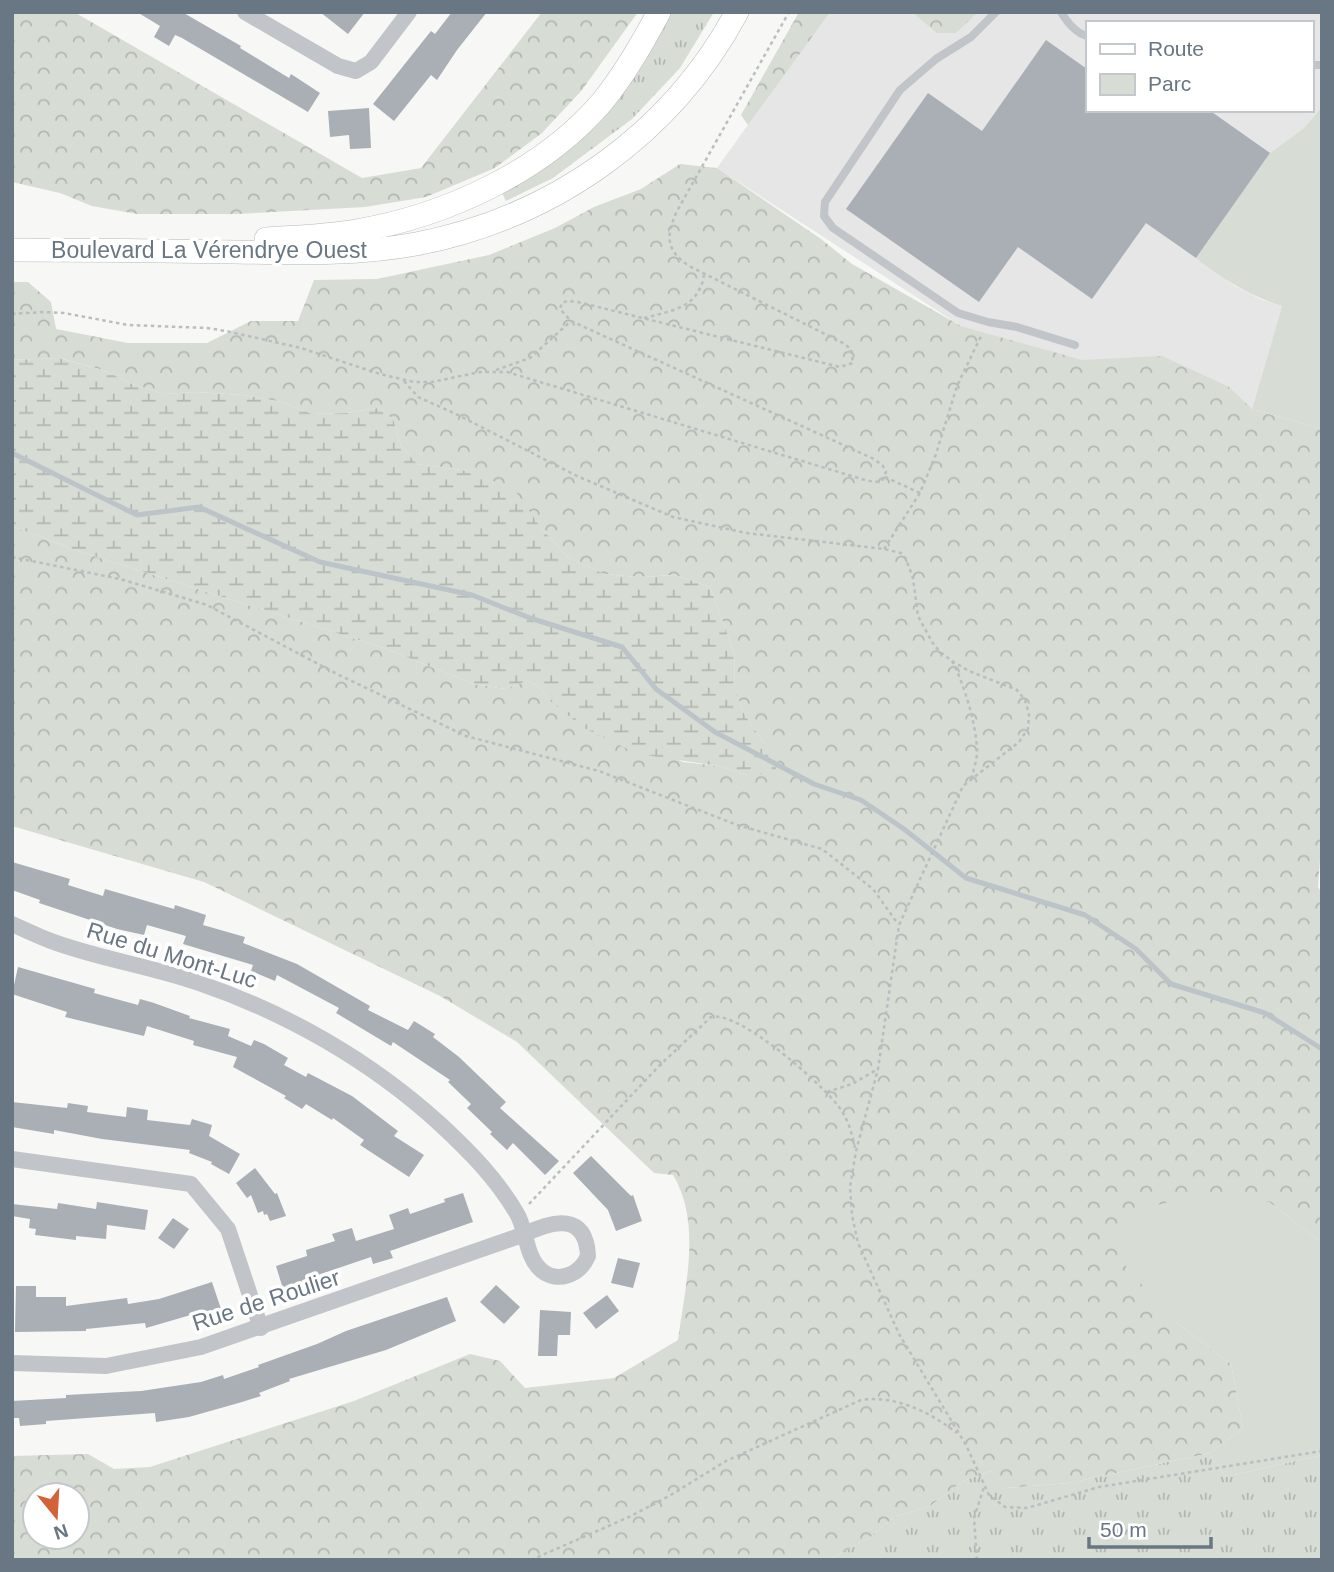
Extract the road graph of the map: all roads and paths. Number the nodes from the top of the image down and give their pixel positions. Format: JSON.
{"nodes":[{"id":1,"x":245,"y":12,"type":"edge"},
{"id":2,"x":409,"y":12,"type":"edge"},
{"id":3,"x":659,"y":12,"type":"edge"},
{"id":4,"x":737,"y":12,"type":"edge"},
{"id":5,"x":789,"y":12,"type":"edge"},
{"id":6,"x":996,"y":12,"type":"edge"},
{"id":7,"x":1061,"y":12,"type":"edge"},
{"id":8,"x":1086,"y":36,"type":"edge"},
{"id":9,"x":12,"y":250,"type":"edge"},
{"id":10,"x":75,"y":250,"type":"junction"},
{"id":11,"x":704,"y":275,"type":"junction"},
{"id":12,"x":12,"y":314,"type":"edge"},
{"id":13,"x":643,"y":318,"type":"junction"},
{"id":14,"x":571,"y":321,"type":"junction"},
{"id":15,"x":988,"y":322,"type":"junction"},
{"id":16,"x":1075,"y":345,"type":"dead end"},
{"id":17,"x":493,"y":371,"type":"junction"},
{"id":18,"x":402,"y":379,"type":"junction"},
{"id":19,"x":885,"y":477,"type":"junction"},
{"id":20,"x":920,"y":493,"type":"junction"},
{"id":21,"x":884,"y":549,"type":"junction"},
{"id":22,"x":12,"y":557,"type":"edge"},
{"id":23,"x":952,"y":662,"type":"junction"},
{"id":24,"x":972,"y":779,"type":"junction"},
{"id":25,"x":12,"y":924,"type":"edge"},
{"id":26,"x":899,"y":925,"type":"junction"},
{"id":27,"x":877,"y":1069,"type":"junction"},
{"id":28,"x":827,"y":1092,"type":"junction"},
{"id":29,"x":856,"y":1151,"type":"junction"},
{"id":30,"x":12,"y":1158,"type":"edge"},
{"id":31,"x":518,"y":1215,"type":"junction"},
{"id":32,"x":525,"y":1234,"type":"joint"},
{"id":33,"x":261,"y":1328,"type":"junction"},
{"id":34,"x":12,"y":1363,"type":"edge"},
{"id":35,"x":960,"y":1435,"type":"junction"},
{"id":36,"x":1322,"y":1451,"type":"edge"},
{"id":37,"x":984,"y":1487,"type":"junction"},
{"id":38,"x":531,"y":1560,"type":"edge"},
{"id":39,"x":977,"y":1560,"type":"edge"}],
"edges":[{"from":1,"to":2,"type":"street"},
{"from":3,"to":10,"type":"main road"},
{"from":4,"to":10,"type":"main road","name":"Boulevard La Vérendrye Ouest"},
{"from":5,"to":11,"type":"path"},
{"from":6,"to":15,"type":"lane"},
{"from":7,"to":8,"type":"lane"},
{"from":9,"to":10,"type":"main road","name":"Boulevard La Vérendrye Ouest"},
{"from":11,"to":13,"type":"path"},
{"from":11,"to":13,"type":"path"},
{"from":12,"to":18,"type":"path"},
{"from":13,"to":14,"type":"path"},
{"from":14,"to":17,"type":"path"},
{"from":14,"to":19,"type":"path"},
{"from":15,"to":16,"type":"lane"},
{"from":15,"to":20,"type":"path"},
{"from":17,"to":18,"type":"path"},
{"from":17,"to":19,"type":"path"},
{"from":18,"to":21,"type":"path"},
{"from":19,"to":20,"type":"path"},
{"from":20,"to":21,"type":"path"},
{"from":21,"to":23,"type":"path"},
{"from":22,"to":26,"type":"path"},
{"from":23,"to":24,"type":"path"},
{"from":23,"to":24,"type":"path"},
{"from":24,"to":26,"type":"path"},
{"from":25,"to":31,"type":"street","name":"Rue du Mont-Luc"},
{"from":26,"to":27,"type":"path"},
{"from":27,"to":28,"type":"path"},
{"from":27,"to":29,"type":"path"},
{"from":28,"to":29,"type":"path"},
{"from":28,"to":31,"type":"path"},
{"from":29,"to":35,"type":"path"},
{"from":30,"to":33,"type":"street"},
{"from":31,"to":32,"type":"street","name":"Rue du Mont-Luc"},
{"from":32,"to":33,"type":"street","name":"Rue de Roulier"},
{"from":33,"to":34,"type":"street","name":"Rue de Roulier"},
{"from":35,"to":37,"type":"path"},
{"from":35,"to":38,"type":"path"},
{"from":36,"to":37,"type":"path"},
{"from":37,"to":39,"type":"path"}]}
